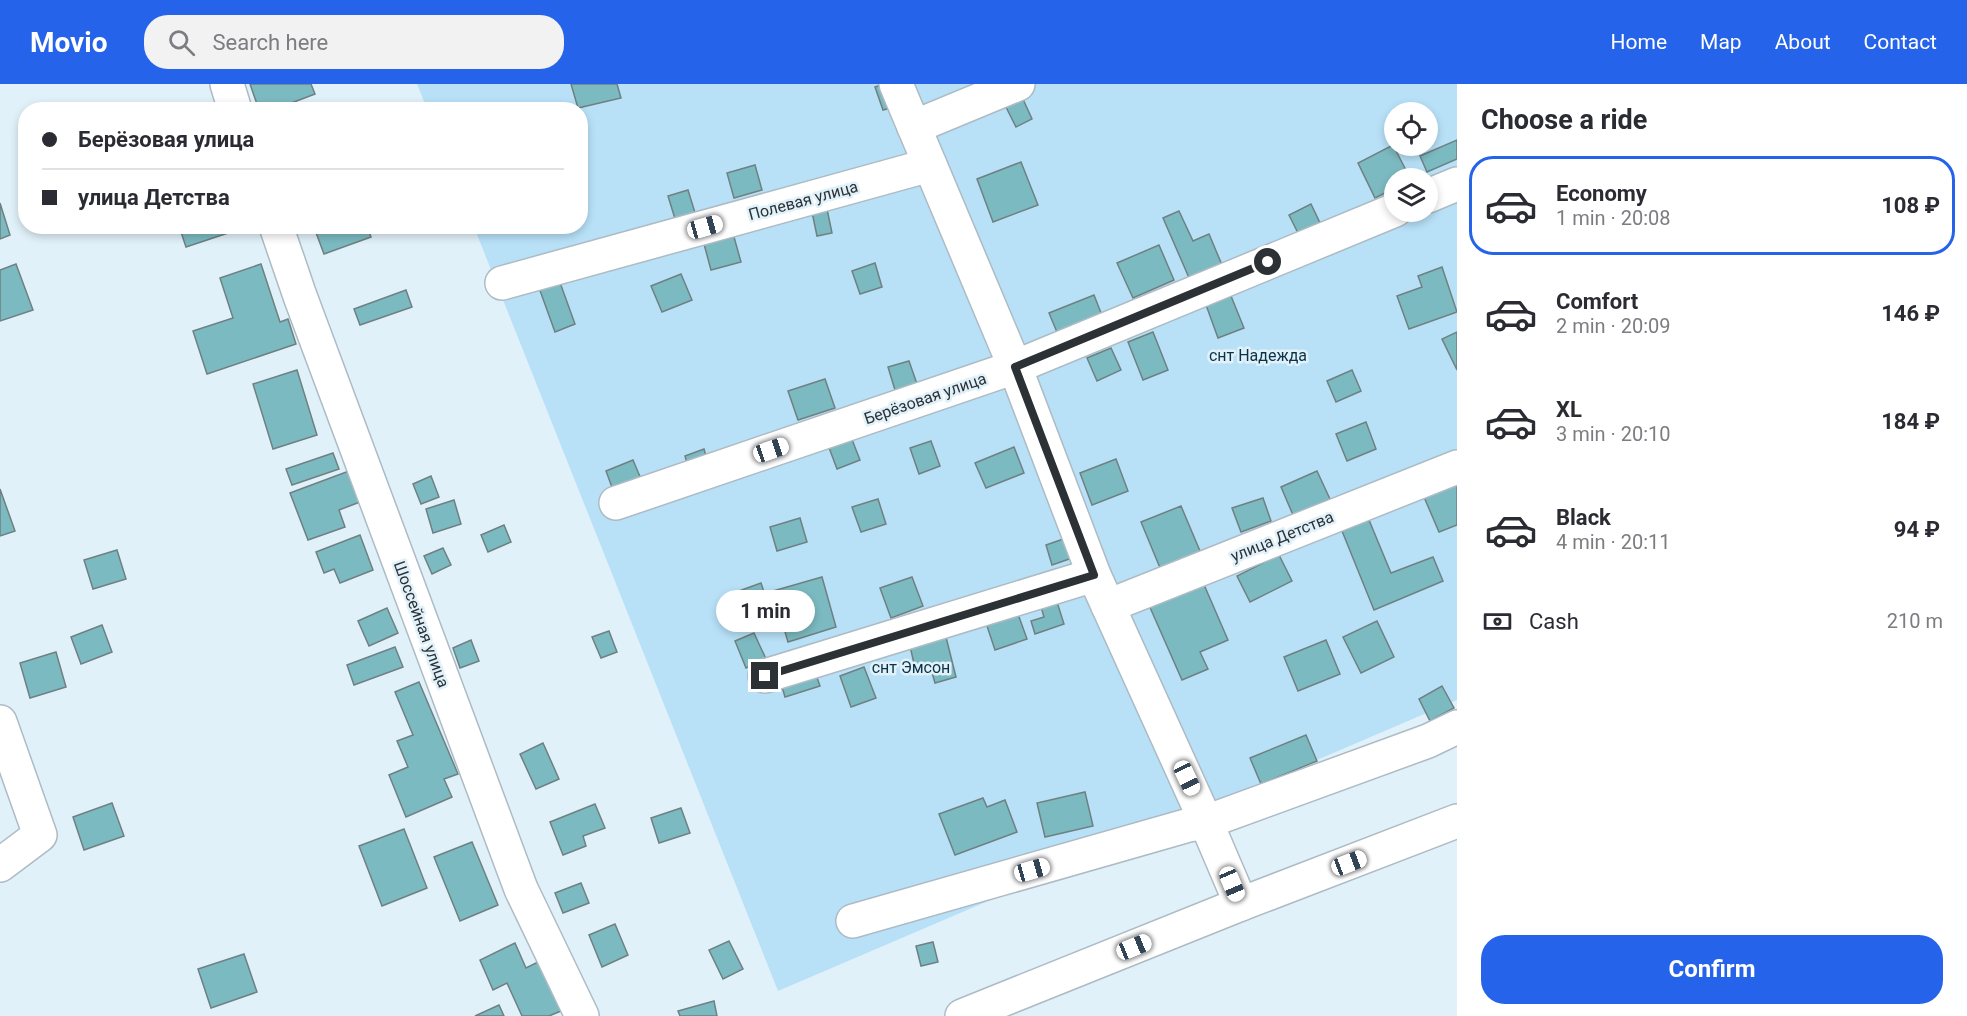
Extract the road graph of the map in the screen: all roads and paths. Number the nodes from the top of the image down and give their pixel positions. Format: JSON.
{"nodes":[{"id":1,"x":227,"y":84,"type":"edge"},
{"id":2,"x":896,"y":84,"type":"edge"},
{"id":3,"x":1018,"y":84,"type":"edge"},
{"id":4,"x":233,"y":102,"type":"edge"},
{"id":5,"x":914,"y":127,"type":"junction"},
{"id":6,"x":930,"y":165,"type":"junction"},
{"id":7,"x":1457,"y":184,"type":"edge"},
{"id":8,"x":1438,"y":192,"type":"edge"},
{"id":9,"x":1384,"y":215,"type":"edge"},
{"id":10,"x":279,"y":234,"type":"edge"},
{"id":11,"x":502,"y":283,"type":"dead end"},
{"id":12,"x":1015,"y":367,"type":"junction"},
{"id":13,"x":1457,"y":467,"type":"edge"},
{"id":14,"x":616,"y":503,"type":"dead end"},
{"id":15,"x":1094,"y":575,"type":"junction"},
{"id":16,"x":1108,"y":606,"type":"junction"},
{"id":17,"x":765,"y":676,"type":"dead end"},
{"id":18,"x":0,"y":722,"type":"edge"},
{"id":19,"x":1457,"y":727,"type":"edge"},
{"id":20,"x":1457,"y":821,"type":"edge"},
{"id":21,"x":1206,"y":822,"type":"junction"},
{"id":22,"x":0,"y":865,"type":"edge"},
{"id":23,"x":1241,"y":904,"type":"junction"},
{"id":24,"x":853,"y":921,"type":"dead end"},
{"id":25,"x":582,"y":1016,"type":"edge"},
{"id":26,"x":962,"y":1016,"type":"edge"}],
"edges":[{"from":1,"to":4,"type":"street"},
{"from":2,"to":5,"type":"street"},
{"from":3,"to":5,"type":"street"},
{"from":5,"to":6,"type":"street"},
{"from":6,"to":11,"type":"street","name":"Полевая улица"},
{"from":6,"to":12,"type":"street"},
{"from":7,"to":8,"type":"street"},
{"from":9,"to":12,"type":"street","name":"Берёзовая улица"},
{"from":10,"to":25,"type":"street","name":"Шоссейная улица"},
{"from":12,"to":14,"type":"street","name":"Берёзовая улица"},
{"from":12,"to":15,"type":"street"},
{"from":13,"to":16,"type":"street","name":"улица Детства"},
{"from":15,"to":16,"type":"street"},
{"from":15,"to":17,"type":"street"},
{"from":16,"to":21,"type":"street"},
{"from":18,"to":22,"type":"street"},
{"from":19,"to":21,"type":"street"},
{"from":20,"to":23,"type":"street"},
{"from":21,"to":23,"type":"street"},
{"from":21,"to":24,"type":"street"},
{"from":23,"to":26,"type":"street"}]}
